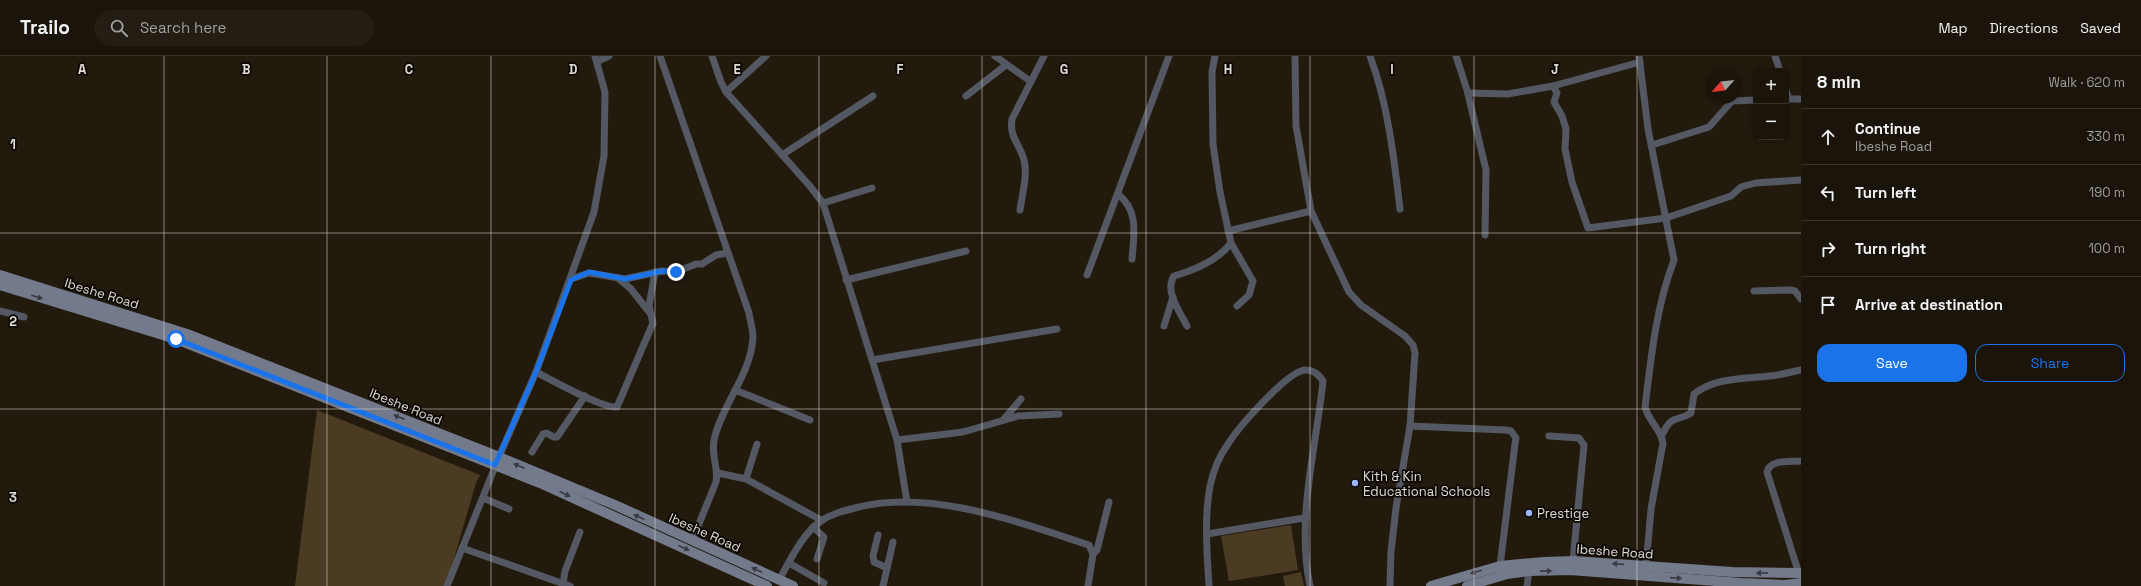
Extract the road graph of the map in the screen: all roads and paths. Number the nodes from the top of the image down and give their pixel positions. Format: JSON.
{"nodes":[{"id":1,"x":609,"y":56,"type":"edge"},
{"id":2,"x":660,"y":56,"type":"edge"},
{"id":3,"x":712,"y":56,"type":"edge"},
{"id":4,"x":766,"y":56,"type":"edge"},
{"id":5,"x":995,"y":56,"type":"edge"},
{"id":6,"x":1044,"y":56,"type":"edge"},
{"id":7,"x":1169,"y":56,"type":"edge"},
{"id":8,"x":1215,"y":56,"type":"edge"},
{"id":9,"x":1295,"y":56,"type":"edge"},
{"id":10,"x":1370,"y":56,"type":"edge"},
{"id":11,"x":1456,"y":56,"type":"edge"},
{"id":12,"x":1775,"y":56,"type":"edge"},
{"id":13,"x":596,"y":58,"type":"edge"},
{"id":14,"x":1640,"y":59,"type":"edge"},
{"id":15,"x":1006,"y":65,"type":"junction"},
{"id":16,"x":1779,"y":68,"type":"edge"},
{"id":17,"x":1030,"y":81,"type":"junction"},
{"id":18,"x":1553,"y":86,"type":"junction"},
{"id":19,"x":726,"y":92,"type":"junction"},
{"id":20,"x":1468,"y":93,"type":"junction"},
{"id":21,"x":873,"y":96,"type":"dead end"},
{"id":22,"x":966,"y":96,"type":"dead end"},
{"id":23,"x":1789,"y":99,"type":"edge"},
{"id":24,"x":1801,"y":99,"type":"edge"},
{"id":25,"x":1753,"y":100,"type":"edge"},
{"id":26,"x":1652,"y":145,"type":"junction"},
{"id":27,"x":782,"y":155,"type":"junction"},
{"id":28,"x":1801,"y":180,"type":"edge"},
{"id":29,"x":872,"y":188,"type":"dead end"},
{"id":30,"x":1118,"y":194,"type":"junction"},
{"id":31,"x":823,"y":203,"type":"junction"},
{"id":32,"x":1400,"y":209,"type":"dead end"},
{"id":33,"x":1020,"y":210,"type":"dead end"},
{"id":34,"x":1311,"y":211,"type":"junction"},
{"id":35,"x":1666,"y":218,"type":"junction"},
{"id":36,"x":1228,"y":232,"type":"junction"},
{"id":37,"x":1484,"y":235,"type":"dead end"},
{"id":38,"x":1232,"y":243,"type":"junction"},
{"id":39,"x":966,"y":251,"type":"dead end"},
{"id":40,"x":727,"y":253,"type":"junction"},
{"id":41,"x":1132,"y":259,"type":"dead end"},
{"id":42,"x":655,"y":272,"type":"junction"},
{"id":43,"x":0,"y":275,"type":"edge"},
{"id":44,"x":1087,"y":275,"type":"dead end"},
{"id":45,"x":618,"y":278,"type":"junction"},
{"id":46,"x":571,"y":280,"type":"junction"},
{"id":47,"x":846,"y":280,"type":"junction"},
{"id":48,"x":0,"y":285,"type":"edge"},
{"id":49,"x":1754,"y":291,"type":"dead end"},
{"id":50,"x":1173,"y":297,"type":"junction"},
{"id":51,"x":1801,"y":298,"type":"edge"},
{"id":52,"x":1237,"y":306,"type":"dead end"},
{"id":53,"x":0,"y":311,"type":"edge"},
{"id":54,"x":651,"y":315,"type":"junction"},
{"id":55,"x":24,"y":316,"type":"dead end"},
{"id":56,"x":1164,"y":326,"type":"dead end"},
{"id":57,"x":1188,"y":326,"type":"dead end"},
{"id":58,"x":1057,"y":330,"type":"dead end"},
{"id":59,"x":872,"y":360,"type":"junction"},
{"id":60,"x":1801,"y":370,"type":"edge"},
{"id":61,"x":536,"y":372,"type":"junction"},
{"id":62,"x":735,"y":390,"type":"junction"},
{"id":63,"x":585,"y":396,"type":"junction"},
{"id":64,"x":1021,"y":399,"type":"dead end"},
{"id":65,"x":1059,"y":414,"type":"dead end"},
{"id":66,"x":810,"y":420,"type":"dead end"},
{"id":67,"x":1003,"y":421,"type":"junction"},
{"id":68,"x":1410,"y":426,"type":"junction"},
{"id":69,"x":1662,"y":435,"type":"junction"},
{"id":70,"x":1549,"y":436,"type":"dead end"},
{"id":71,"x":897,"y":440,"type":"junction"},
{"id":72,"x":757,"y":444,"type":"dead end"},
{"id":73,"x":532,"y":452,"type":"dead end"},
{"id":74,"x":497,"y":461,"type":"junction"},
{"id":75,"x":1801,"y":461,"type":"edge"},
{"id":76,"x":718,"y":473,"type":"junction"},
{"id":77,"x":746,"y":479,"type":"junction"},
{"id":78,"x":482,"y":498,"type":"junction"},
{"id":79,"x":907,"y":502,"type":"junction"},
{"id":80,"x":1109,"y":502,"type":"dead end"},
{"id":81,"x":509,"y":509,"type":"dead end"},
{"id":82,"x":1304,"y":518,"type":"junction"},
{"id":83,"x":821,"y":520,"type":"junction"},
{"id":84,"x":813,"y":528,"type":"junction"},
{"id":85,"x":580,"y":532,"type":"dead end"},
{"id":86,"x":1207,"y":534,"type":"junction"},
{"id":87,"x":878,"y":535,"type":"dead end"},
{"id":88,"x":692,"y":541,"type":"junction"},
{"id":89,"x":893,"y":542,"type":"dead end"},
{"id":90,"x":462,"y":548,"type":"junction"},
{"id":91,"x":1093,"y":554,"type":"junction"},
{"id":92,"x":817,"y":559,"type":"dead end"},
{"id":93,"x":1573,"y":561,"type":"junction"},
{"id":94,"x":788,"y":563,"type":"junction"},
{"id":95,"x":1500,"y":566,"type":"junction"},
{"id":96,"x":1646,"y":566,"type":"junction"},
{"id":97,"x":887,"y":568,"type":"junction"},
{"id":98,"x":1529,"y":571,"type":"junction"},
{"id":99,"x":1800,"y":577,"type":"edge"},
{"id":100,"x":779,"y":580,"type":"junction"},
{"id":101,"x":824,"y":583,"type":"dead end"},
{"id":102,"x":566,"y":585,"type":"edge"},
{"id":103,"x":447,"y":586,"type":"edge"},
{"id":104,"x":767,"y":586,"type":"edge"},
{"id":105,"x":793,"y":586,"type":"edge"},
{"id":106,"x":883,"y":586,"type":"edge"},
{"id":107,"x":1088,"y":586,"type":"edge"},
{"id":108,"x":1209,"y":586,"type":"edge"},
{"id":109,"x":1310,"y":586,"type":"edge"},
{"id":110,"x":1390,"y":586,"type":"edge"},
{"id":111,"x":1431,"y":586,"type":"edge"},
{"id":112,"x":1467,"y":586,"type":"edge"},
{"id":113,"x":1527,"y":586,"type":"edge"}],
"edges":[{"from":1,"to":13,"type":"street"},
{"from":2,"to":40,"type":"street"},
{"from":3,"to":19,"type":"street"},
{"from":4,"to":19,"type":"street"},
{"from":5,"to":15,"type":"street"},
{"from":6,"to":17,"type":"street"},
{"from":7,"to":30,"type":"street"},
{"from":8,"to":36,"type":"street"},
{"from":9,"to":34,"type":"street"},
{"from":10,"to":32,"type":"street"},
{"from":11,"to":20,"type":"street"},
{"from":12,"to":16,"type":"street"},
{"from":13,"to":46,"type":"street"},
{"from":14,"to":18,"type":"street"},
{"from":14,"to":26,"type":"street"},
{"from":15,"to":17,"type":"street"},
{"from":15,"to":22,"type":"street"},
{"from":17,"to":33,"type":"street"},
{"from":18,"to":20,"type":"street"},
{"from":18,"to":35,"type":"street"},
{"from":19,"to":27,"type":"street"},
{"from":20,"to":37,"type":"street"},
{"from":21,"to":27,"type":"street"},
{"from":23,"to":24,"type":"street"},
{"from":25,"to":26,"type":"street"},
{"from":26,"to":35,"type":"street"},
{"from":27,"to":31,"type":"street"},
{"from":28,"to":35,"type":"street"},
{"from":29,"to":31,"type":"street"},
{"from":30,"to":41,"type":"street"},
{"from":30,"to":44,"type":"street"},
{"from":31,"to":47,"type":"street"},
{"from":34,"to":36,"type":"street"},
{"from":34,"to":68,"type":"street"},
{"from":35,"to":69,"type":"street"},
{"from":36,"to":38,"type":"street"},
{"from":38,"to":50,"type":"street"},
{"from":38,"to":52,"type":"street"},
{"from":39,"to":47,"type":"street"},
{"from":40,"to":42,"type":"street"},
{"from":40,"to":62,"type":"street"},
{"from":42,"to":45,"type":"street"},
{"from":42,"to":54,"type":"street"},
{"from":74,"to":43,"type":"main road","name":"Ibeshe Road","one_way":true},
{"from":45,"to":46,"type":"street"},
{"from":45,"to":54,"type":"street"},
{"from":46,"to":61,"type":"street"},
{"from":47,"to":59,"type":"street"},
{"from":48,"to":74,"type":"main road","name":"Ibeshe Road","one_way":true},
{"from":49,"to":51,"type":"street"},
{"from":50,"to":56,"type":"street"},
{"from":50,"to":57,"type":"street"},
{"from":53,"to":55,"type":"street"},
{"from":54,"to":63,"type":"street"},
{"from":58,"to":59,"type":"street"},
{"from":59,"to":71,"type":"street"},
{"from":60,"to":69,"type":"street"},
{"from":61,"to":63,"type":"street"},
{"from":61,"to":74,"type":"street"},
{"from":62,"to":66,"type":"street"},
{"from":62,"to":76,"type":"street"},
{"from":63,"to":73,"type":"street"},
{"from":64,"to":67,"type":"street"},
{"from":65,"to":67,"type":"street"},
{"from":67,"to":71,"type":"street"},
{"from":68,"to":95,"type":"street"},
{"from":68,"to":110,"type":"street"},
{"from":69,"to":96,"type":"street"},
{"from":70,"to":93,"type":"street"},
{"from":71,"to":79,"type":"street"},
{"from":72,"to":77,"type":"street"},
{"from":74,"to":78,"type":"street"},
{"from":88,"to":74,"type":"main road","name":"Ibeshe Road","one_way":true},
{"from":74,"to":104,"type":"main road","name":"Ibeshe Road","one_way":true},
{"from":75,"to":99,"type":"street"},
{"from":76,"to":77,"type":"street"},
{"from":76,"to":88,"type":"street"},
{"from":77,"to":83,"type":"street"},
{"from":78,"to":81,"type":"street"},
{"from":78,"to":90,"type":"street"},
{"from":79,"to":83,"type":"street"},
{"from":79,"to":91,"type":"street"},
{"from":80,"to":91,"type":"street"},
{"from":82,"to":86,"type":"street"},
{"from":82,"to":86,"type":"street"},
{"from":82,"to":109,"type":"street"},
{"from":83,"to":84,"type":"street"},
{"from":84,"to":92,"type":"street"},
{"from":84,"to":94,"type":"street"},
{"from":85,"to":102,"type":"street"},
{"from":86,"to":108,"type":"street"},
{"from":87,"to":97,"type":"street"},
{"from":100,"to":88,"type":"main road","name":"Ibeshe Road","one_way":true},
{"from":89,"to":97,"type":"street"},
{"from":90,"to":102,"type":"street"},
{"from":90,"to":103,"type":"street"},
{"from":91,"to":107,"type":"street"},
{"from":93,"to":95,"type":"main road","name":"Ibeshe Road"},
{"from":96,"to":93,"type":"main road","name":"Ibeshe Road","one_way":true},
{"from":94,"to":100,"type":"street"},
{"from":94,"to":101,"type":"street"},
{"from":95,"to":111,"type":"main road","name":"Ibeshe Road","one_way":true},
{"from":99,"to":96,"type":"main road","name":"Ibeshe Road","one_way":true},
{"from":97,"to":106,"type":"street"},
{"from":98,"to":99,"type":"main road","name":"Ibeshe Road","one_way":true},
{"from":98,"to":112,"type":"main road","name":"Ibeshe Road"},
{"from":98,"to":113,"type":"street"},
{"from":100,"to":105,"type":"main road","name":"Ibeshe Road"}]}
